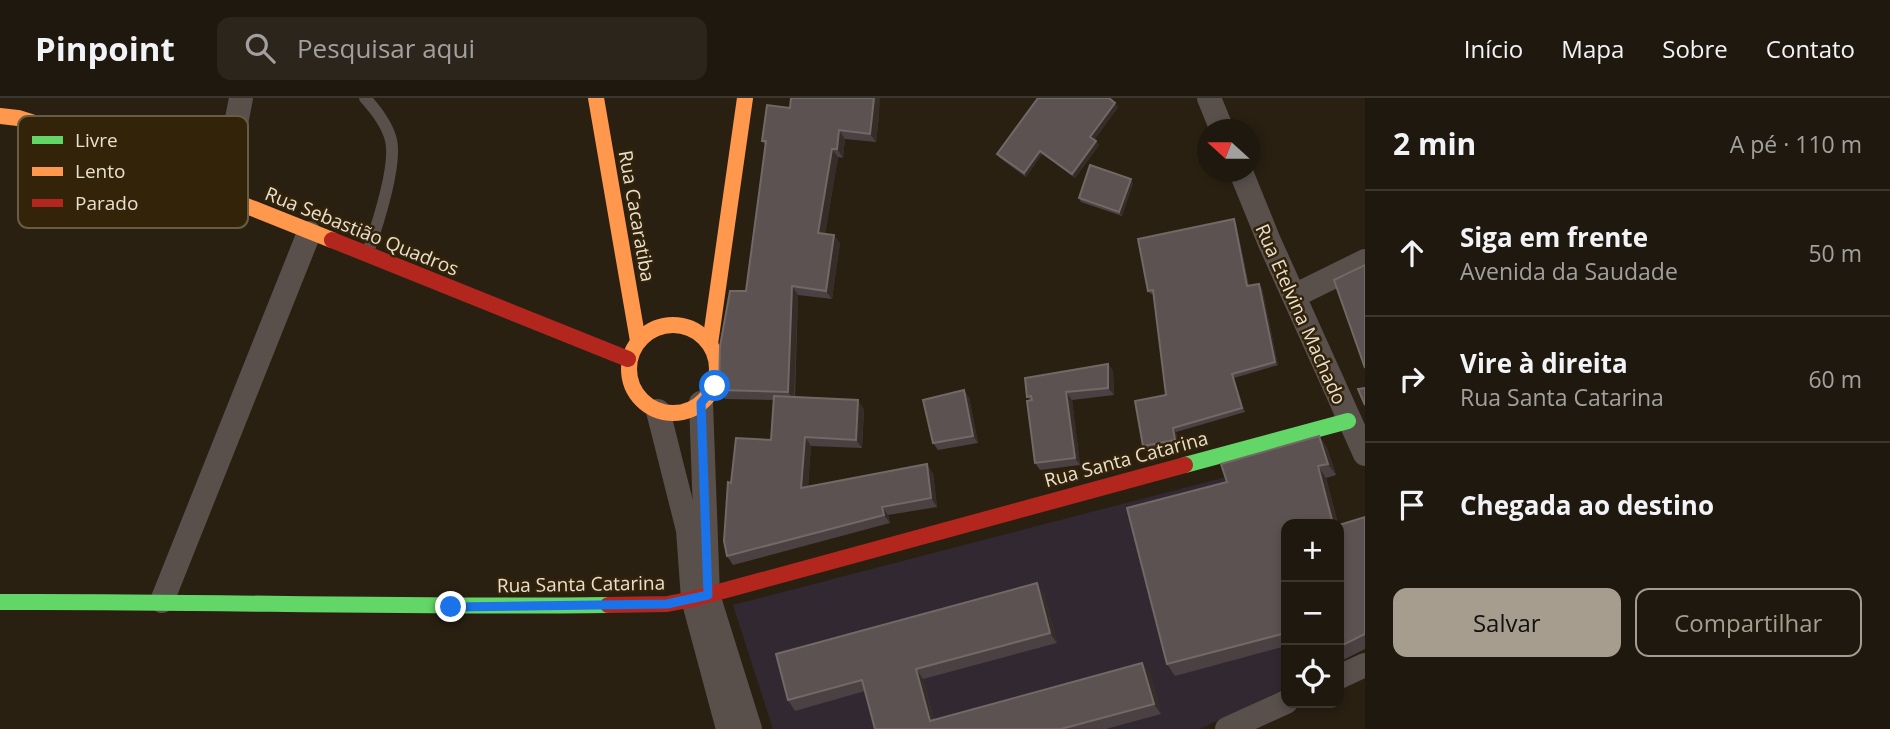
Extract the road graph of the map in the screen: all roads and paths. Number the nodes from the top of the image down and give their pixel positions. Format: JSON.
{"nodes":[{"id":1,"x":241,"y":98,"type":"edge"},
{"id":2,"x":365,"y":98,"type":"edge"},
{"id":3,"x":596,"y":98,"type":"edge"},
{"id":4,"x":745,"y":98,"type":"edge"},
{"id":5,"x":1209,"y":98,"type":"edge"},
{"id":6,"x":0,"y":116,"type":"edge"},
{"id":7,"x":238,"y":116,"type":"edge"},
{"id":8,"x":18,"y":118,"type":"edge"},
{"id":9,"x":1218,"y":119,"type":"edge"},
{"id":10,"x":1245,"y":182,"type":"edge"},
{"id":11,"x":248,"y":208,"type":"edge"},
{"id":12,"x":309,"y":233,"type":"junction"},
{"id":13,"x":367,"y":255,"type":"junction"},
{"id":14,"x":1365,"y":261,"type":"edge"},
{"id":15,"x":1294,"y":296,"type":"junction"},
{"id":16,"x":638,"y":341,"type":"junction"},
{"id":17,"x":710,"y":344,"type":"junction"},
{"id":18,"x":628,"y":359,"type":"junction"},
{"id":19,"x":701,"y":403,"type":"junction"},
{"id":20,"x":658,"y":411,"type":"junction"},
{"id":21,"x":1348,"y":421,"type":"junction"},
{"id":22,"x":1365,"y":454,"type":"edge"},
{"id":23,"x":701,"y":597,"type":"junction"},
{"id":24,"x":162,"y":601,"type":"junction"},
{"id":25,"x":0,"y":602,"type":"edge"},
{"id":26,"x":1365,"y":665,"type":"edge"},
{"id":27,"x":1344,"y":675,"type":"edge"},
{"id":28,"x":1281,"y":704,"type":"edge"},
{"id":29,"x":727,"y":729,"type":"edge"},
{"id":30,"x":750,"y":729,"type":"edge"},
{"id":31,"x":1227,"y":729,"type":"edge"}],
"edges":[{"from":1,"to":7,"type":"street"},
{"from":2,"to":13,"type":"lane"},
{"from":3,"to":16,"type":"street","name":"Rua Cacaratiba"},
{"from":4,"to":17,"type":"street"},
{"from":5,"to":9,"type":"street"},
{"from":6,"to":8,"type":"street","name":"Rua Sebastião Quadros"},
{"from":10,"to":15,"type":"street","name":"Rua Etelvina Machado"},
{"from":11,"to":12,"type":"street","name":"Rua Sebastião Quadros"},
{"from":12,"to":13,"type":"street","name":"Rua Sebastião Quadros"},
{"from":12,"to":24,"type":"street"},
{"from":13,"to":18,"type":"street","name":"Rua Sebastião Quadros"},
{"from":14,"to":15,"type":"street"},
{"from":15,"to":21,"type":"street","name":"Rua Etelvina Machado"},
{"from":16,"to":17,"type":"street"},
{"from":16,"to":18,"type":"street"},
{"from":17,"to":19,"type":"street"},
{"from":18,"to":20,"type":"street"},
{"from":19,"to":20,"type":"street"},
{"from":19,"to":23,"type":"street"},
{"from":20,"to":23,"type":"street"},
{"from":21,"to":22,"type":"street","name":"Rua Etelvina Machado"},
{"from":21,"to":23,"type":"street","name":"Rua Santa Catarina"},
{"from":23,"to":24,"type":"street","name":"Rua Santa Catarina"},
{"from":23,"to":29,"type":"street"},
{"from":23,"to":30,"type":"street"},
{"from":24,"to":25,"type":"street","name":"Rua Santa Catarina"},
{"from":26,"to":27,"type":"street"},
{"from":28,"to":31,"type":"street"}]}
